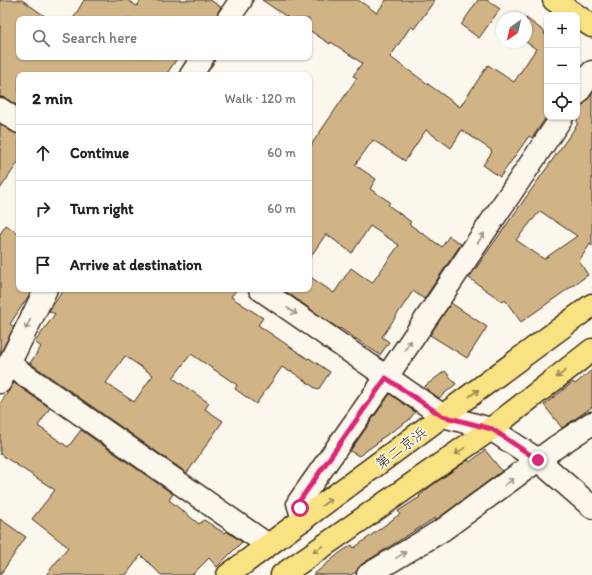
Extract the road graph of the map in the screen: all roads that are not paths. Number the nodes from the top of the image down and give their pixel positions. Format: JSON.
{"nodes":[{"id":1,"x":241,"y":0,"type":"edge"},
{"id":2,"x":554,"y":0,"type":"edge"},
{"id":3,"x":572,"y":12,"type":"edge"},
{"id":4,"x":230,"y":16,"type":"edge"},
{"id":5,"x":580,"y":18,"type":"edge"},
{"id":6,"x":592,"y":26,"type":"edge"},
{"id":7,"x":201,"y":60,"type":"edge"},
{"id":8,"x":192,"y":72,"type":"edge"},
{"id":9,"x":592,"y":72,"type":"edge"},
{"id":10,"x":580,"y":90,"type":"edge"},
{"id":11,"x":0,"y":109,"type":"edge"},
{"id":12,"x":16,"y":120,"type":"edge"},
{"id":13,"x":560,"y":120,"type":"edge"},
{"id":14,"x":44,"y":292,"type":"edge"},
{"id":15,"x":264,"y":292,"type":"edge"},
{"id":16,"x":592,"y":305,"type":"edge"},
{"id":17,"x":592,"y":350,"type":"edge"},
{"id":18,"x":4,"y":373,"type":"edge"},
{"id":19,"x":386,"y":378,"type":"junction"},
{"id":20,"x":442,"y":416,"type":"junction"},
{"id":21,"x":592,"y":423,"type":"edge"},
{"id":22,"x":492,"y":429,"type":"junction"},
{"id":23,"x":538,"y":460,"type":"junction"},
{"id":24,"x":592,"y":507,"type":"edge"},
{"id":25,"x":303,"y":520,"type":"junction"},
{"id":26,"x":268,"y":545,"type":"junction"},
{"id":27,"x":228,"y":575,"type":"edge"},
{"id":28,"x":282,"y":575,"type":"edge"},
{"id":29,"x":368,"y":575,"type":"edge"}],
"edges":[{"from":1,"to":4,"type":"street"},
{"from":2,"to":3,"type":"main road"},
{"from":5,"to":6,"type":"main road"},
{"from":7,"to":8,"type":"street"},
{"from":9,"to":10,"type":"street"},
{"from":11,"to":12,"type":"street"},
{"from":19,"to":13,"type":"street","one_way":true},
{"from":14,"to":18,"type":"street","one_way":true},
{"from":15,"to":19,"type":"street","one_way":true},
{"from":20,"to":16,"type":"main road","name":"第二京浜","one_way":true},
{"from":17,"to":22,"type":"main road","one_way":true},
{"from":18,"to":26,"type":"street"},
{"from":19,"to":20,"type":"street"},
{"from":19,"to":25,"type":"street"},
{"from":20,"to":22,"type":"street"},
{"from":25,"to":20,"type":"main road","name":"第二京浜","one_way":true},
{"from":21,"to":23,"type":"street"},
{"from":22,"to":23,"type":"street"},
{"from":22,"to":28,"type":"main road","one_way":true},
{"from":23,"to":24,"type":"street"},
{"from":29,"to":23,"type":"street","one_way":true},
{"from":25,"to":26,"type":"main road","name":"第二京浜"},
{"from":26,"to":27,"type":"main road","name":"第二京浜"}]}
